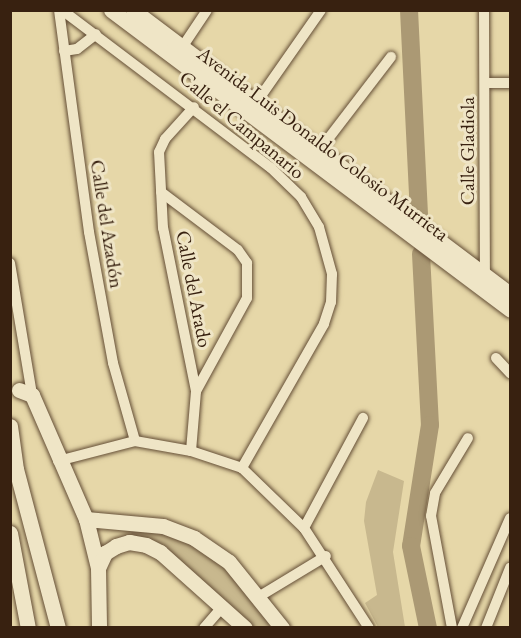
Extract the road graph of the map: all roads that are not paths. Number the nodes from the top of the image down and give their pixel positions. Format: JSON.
{"nodes":[{"id":1,"x":61,"y":10,"type":"edge"},
{"id":2,"x":111,"y":10,"type":"edge"},
{"id":3,"x":133,"y":10,"type":"edge"},
{"id":4,"x":207,"y":10,"type":"edge"},
{"id":5,"x":321,"y":10,"type":"edge"},
{"id":6,"x":484,"y":10,"type":"edge"},
{"id":7,"x":96,"y":34,"type":"junction"},
{"id":8,"x":64,"y":51,"type":"junction"},
{"id":9,"x":178,"y":53,"type":"junction"},
{"id":10,"x":391,"y":57,"type":"dead end"},
{"id":11,"x":485,"y":83,"type":"junction"},
{"id":12,"x":510,"y":83,"type":"edge"},
{"id":13,"x":256,"y":103,"type":"junction"},
{"id":14,"x":194,"y":107,"type":"junction"},
{"id":15,"x":314,"y":157,"type":"junction"},
{"id":16,"x":161,"y":192,"type":"junction"},
{"id":17,"x":438,"y":247,"type":"junction"},
{"id":18,"x":10,"y":263,"type":"edge"},
{"id":19,"x":485,"y":275,"type":"junction"},
{"id":20,"x":485,"y":292,"type":"junction"},
{"id":21,"x":510,"y":294,"type":"edge"},
{"id":22,"x":510,"y":310,"type":"edge"},
{"id":23,"x":496,"y":358,"type":"dead end"},
{"id":24,"x":510,"y":373,"type":"edge"},
{"id":25,"x":196,"y":391,"type":"junction"},
{"id":26,"x":25,"y":392,"type":"joint"},
{"id":27,"x":363,"y":418,"type":"dead end"},
{"id":28,"x":10,"y":426,"type":"edge"},
{"id":29,"x":468,"y":438,"type":"dead end"},
{"id":30,"x":135,"y":441,"type":"junction"},
{"id":31,"x":191,"y":452,"type":"junction"},
{"id":32,"x":58,"y":461,"type":"junction"},
{"id":33,"x":242,"y":468,"type":"junction"},
{"id":34,"x":510,"y":518,"type":"edge"},
{"id":35,"x":86,"y":519,"type":"junction"},
{"id":36,"x":130,"y":523,"type":"junction"},
{"id":37,"x":304,"y":528,"type":"junction"},
{"id":38,"x":11,"y":533,"type":"edge"},
{"id":39,"x":33,"y":534,"type":"junction"},
{"id":40,"x":129,"y":542,"type":"junction"},
{"id":41,"x":326,"y":556,"type":"junction"},
{"id":42,"x":98,"y":568,"type":"junction"},
{"id":43,"x":510,"y":568,"type":"edge"},
{"id":44,"x":260,"y":596,"type":"junction"},
{"id":45,"x":222,"y":607,"type":"junction"},
{"id":46,"x":280,"y":626,"type":"edge"},
{"id":47,"x":28,"y":627,"type":"edge"},
{"id":48,"x":58,"y":627,"type":"edge"},
{"id":49,"x":99,"y":627,"type":"edge"},
{"id":50,"x":204,"y":627,"type":"edge"},
{"id":51,"x":245,"y":627,"type":"edge"},
{"id":52,"x":369,"y":627,"type":"edge"},
{"id":53,"x":452,"y":627,"type":"edge"},
{"id":54,"x":462,"y":627,"type":"edge"},
{"id":55,"x":486,"y":627,"type":"edge"}],
"edges":[{"from":1,"to":7,"type":"street","name":"Calle el Campanario"},
{"from":1,"to":8,"type":"street","name":"Calle del Azadón"},
{"from":2,"to":9,"type":"street","name":"Avenida Luis Donaldo Colosio Murrieta"},
{"from":3,"to":9,"type":"street","name":"Avenida Luis Donaldo Colosio Murrieta"},
{"from":4,"to":9,"type":"street"},
{"from":5,"to":13,"type":"street"},
{"from":6,"to":11,"type":"street","name":"Calle Gladiola"},
{"from":7,"to":8,"type":"street"},
{"from":7,"to":14,"type":"street","name":"Calle el Campanario"},
{"from":8,"to":30,"type":"street","name":"Calle del Azadón"},
{"from":9,"to":13,"type":"street","name":"Avenida Luis Donaldo Colosio Murrieta"},
{"from":9,"to":15,"type":"street","name":"Avenida Luis Donaldo Colosio Murrieta"},
{"from":10,"to":15,"type":"street"},
{"from":11,"to":12,"type":"street"},
{"from":11,"to":19,"type":"street","name":"Calle Gladiola"},
{"from":13,"to":15,"type":"street","name":"Avenida Luis Donaldo Colosio Murrieta"},
{"from":14,"to":16,"type":"street","name":"Calle del Arado"},
{"from":14,"to":33,"type":"street","name":"Calle el Campanario"},
{"from":15,"to":17,"type":"street","name":"Avenida Luis Donaldo Colosio Murrieta"},
{"from":16,"to":25,"type":"street","name":"Calle del Arado"},
{"from":16,"to":25,"type":"street","name":"Calle del Arado"},
{"from":17,"to":19,"type":"street","name":"Avenida Luis Donaldo Colosio Murrieta"},
{"from":17,"to":20,"type":"street","name":"Avenida Luis Donaldo Colosio Murrieta"},
{"from":18,"to":26,"type":"street"},
{"from":19,"to":20,"type":"street","name":"Calle Gladiola"},
{"from":19,"to":21,"type":"street","name":"Avenida Luis Donaldo Colosio Murrieta"},
{"from":20,"to":22,"type":"street","name":"Avenida Luis Donaldo Colosio Murrieta"},
{"from":23,"to":24,"type":"street"},
{"from":25,"to":31,"type":"street","name":"Calle del Arado"},
{"from":26,"to":32,"type":"street"},
{"from":27,"to":37,"type":"street"},
{"from":28,"to":39,"type":"street"},
{"from":29,"to":53,"type":"street"},
{"from":30,"to":31,"type":"street"},
{"from":30,"to":32,"type":"street"},
{"from":31,"to":33,"type":"street"},
{"from":32,"to":35,"type":"street"},
{"from":33,"to":37,"type":"street"},
{"from":34,"to":54,"type":"street"},
{"from":35,"to":36,"type":"street"},
{"from":35,"to":42,"type":"street"},
{"from":36,"to":40,"type":"street"},
{"from":36,"to":44,"type":"street"},
{"from":37,"to":41,"type":"street"},
{"from":38,"to":39,"type":"street"},
{"from":38,"to":47,"type":"street"},
{"from":39,"to":48,"type":"street"},
{"from":40,"to":42,"type":"street"},
{"from":40,"to":45,"type":"street"},
{"from":41,"to":44,"type":"street"},
{"from":41,"to":52,"type":"street"},
{"from":42,"to":49,"type":"street"},
{"from":43,"to":55,"type":"street"},
{"from":44,"to":46,"type":"street"},
{"from":45,"to":50,"type":"street"},
{"from":45,"to":51,"type":"street"}]}
